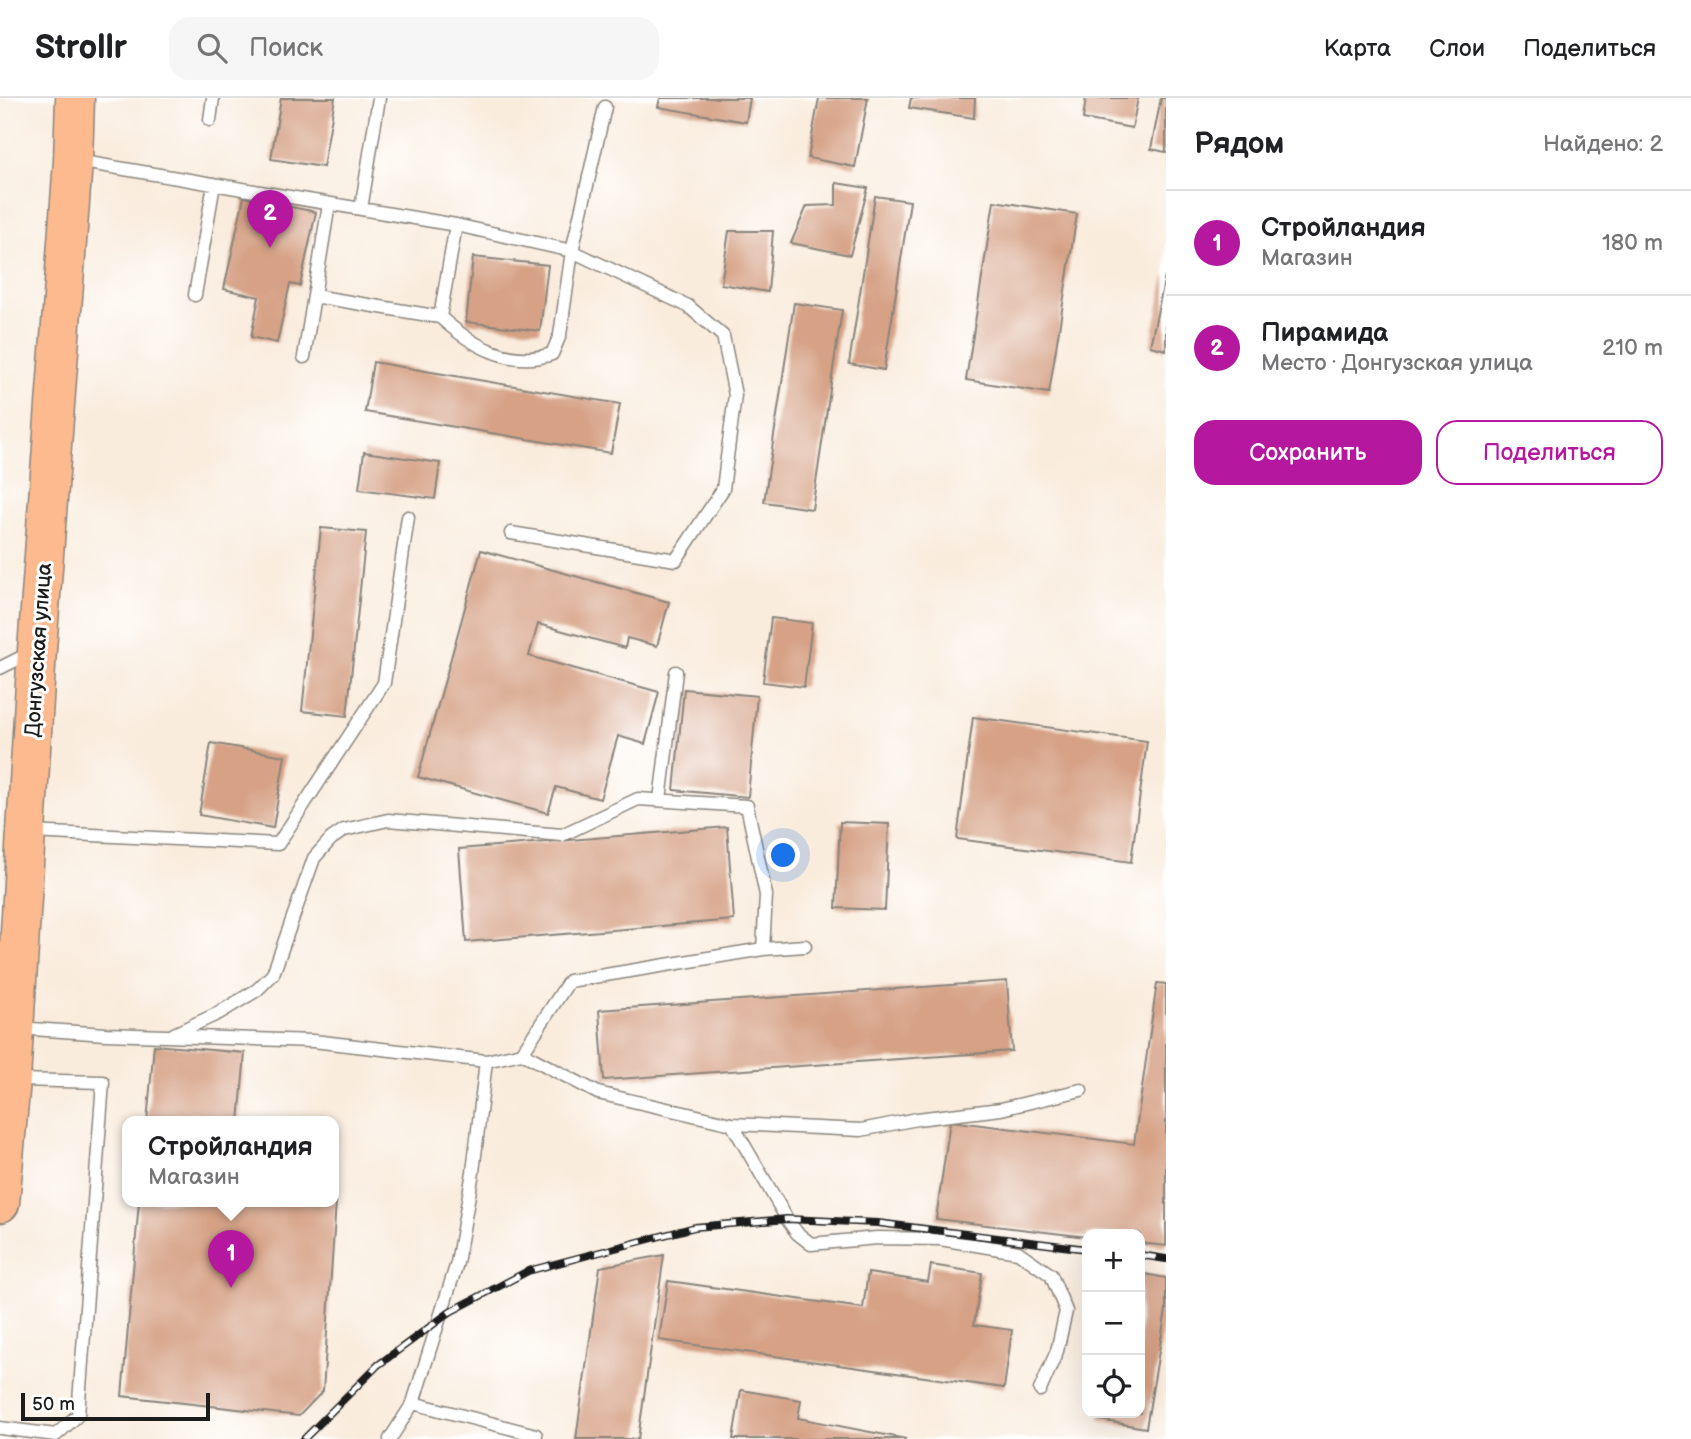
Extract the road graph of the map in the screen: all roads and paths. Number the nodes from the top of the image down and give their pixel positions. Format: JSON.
{"nodes":[{"id":1,"x":75,"y":98,"type":"edge"},
{"id":2,"x":214,"y":98,"type":"edge"},
{"id":3,"x":379,"y":98,"type":"edge"},
{"id":4,"x":605,"y":107,"type":"dead end"},
{"id":5,"x":210,"y":120,"type":"dead end"},
{"id":6,"x":73,"y":161,"type":"junction"},
{"id":7,"x":214,"y":184,"type":"junction"},
{"id":8,"x":330,"y":204,"type":"junction"},
{"id":9,"x":362,"y":209,"type":"junction"},
{"id":10,"x":456,"y":225,"type":"junction"},
{"id":11,"x":572,"y":251,"type":"junction"},
{"id":12,"x":195,"y":295,"type":"dead end"},
{"id":13,"x":314,"y":296,"type":"junction"},
{"id":14,"x":440,"y":317,"type":"junction"},
{"id":15,"x":304,"y":358,"type":"dead end"},
{"id":16,"x":408,"y":517,"type":"dead end"},
{"id":17,"x":511,"y":533,"type":"dead end"},
{"id":18,"x":37,"y":650,"type":"junction"},
{"id":19,"x":0,"y":668,"type":"edge"},
{"id":20,"x":676,"y":672,"type":"dead end"},
{"id":21,"x":660,"y":800,"type":"junction"},
{"id":22,"x":27,"y":832,"type":"junction"},
{"id":23,"x":805,"y":946,"type":"dead end"},
{"id":24,"x":763,"y":949,"type":"junction"},
{"id":25,"x":7,"y":1022,"type":"edge"},
{"id":26,"x":170,"y":1036,"type":"junction"},
{"id":27,"x":522,"y":1053,"type":"junction"},
{"id":28,"x":486,"y":1062,"type":"junction"},
{"id":29,"x":11,"y":1080,"type":"junction"},
{"id":30,"x":1081,"y":1090,"type":"dead end"},
{"id":31,"x":732,"y":1124,"type":"junction"},
{"id":32,"x":2,"y":1159,"type":"edge"},
{"id":33,"x":0,"y":1203,"type":"edge"},
{"id":34,"x":1040,"y":1390,"type":"dead end"},
{"id":35,"x":413,"y":1403,"type":"junction"},
{"id":36,"x":0,"y":1428,"type":"edge"},
{"id":37,"x":536,"y":1435,"type":"dead end"},
{"id":38,"x":390,"y":1439,"type":"edge"}],
"edges":[{"from":1,"to":6,"type":"highway","name":"Донгузская улица"},
{"from":2,"to":5,"type":"lane"},
{"from":3,"to":9,"type":"lane"},
{"from":4,"to":11,"type":"lane"},
{"from":6,"to":7,"type":"lane"},
{"from":6,"to":18,"type":"highway","name":"Донгузская улица"},
{"from":7,"to":8,"type":"lane"},
{"from":7,"to":12,"type":"lane"},
{"from":8,"to":9,"type":"lane"},
{"from":8,"to":13,"type":"lane"},
{"from":9,"to":10,"type":"lane"},
{"from":10,"to":11,"type":"lane"},
{"from":10,"to":14,"type":"lane"},
{"from":11,"to":14,"type":"lane"},
{"from":11,"to":17,"type":"lane"},
{"from":13,"to":14,"type":"lane"},
{"from":13,"to":15,"type":"lane"},
{"from":16,"to":22,"type":"lane"},
{"from":18,"to":19,"type":"lane"},
{"from":18,"to":22,"type":"highway","name":"Донгузская улица"},
{"from":20,"to":21,"type":"lane"},
{"from":21,"to":24,"type":"lane"},
{"from":21,"to":26,"type":"lane"},
{"from":22,"to":25,"type":"highway","name":"Донгузская улица"},
{"from":23,"to":24,"type":"lane"},
{"from":24,"to":27,"type":"lane"},
{"from":25,"to":26,"type":"lane"},
{"from":25,"to":29,"type":"highway","name":"Донгузская улица"},
{"from":26,"to":28,"type":"lane"},
{"from":27,"to":28,"type":"lane"},
{"from":27,"to":31,"type":"lane"},
{"from":28,"to":35,"type":"lane"},
{"from":29,"to":32,"type":"highway","name":"Донгузская улица"},
{"from":29,"to":36,"type":"lane"},
{"from":30,"to":31,"type":"lane"},
{"from":31,"to":34,"type":"lane"},
{"from":32,"to":33,"type":"highway","name":"Донгузская улица"},
{"from":35,"to":37,"type":"lane"},
{"from":35,"to":38,"type":"lane"}]}
